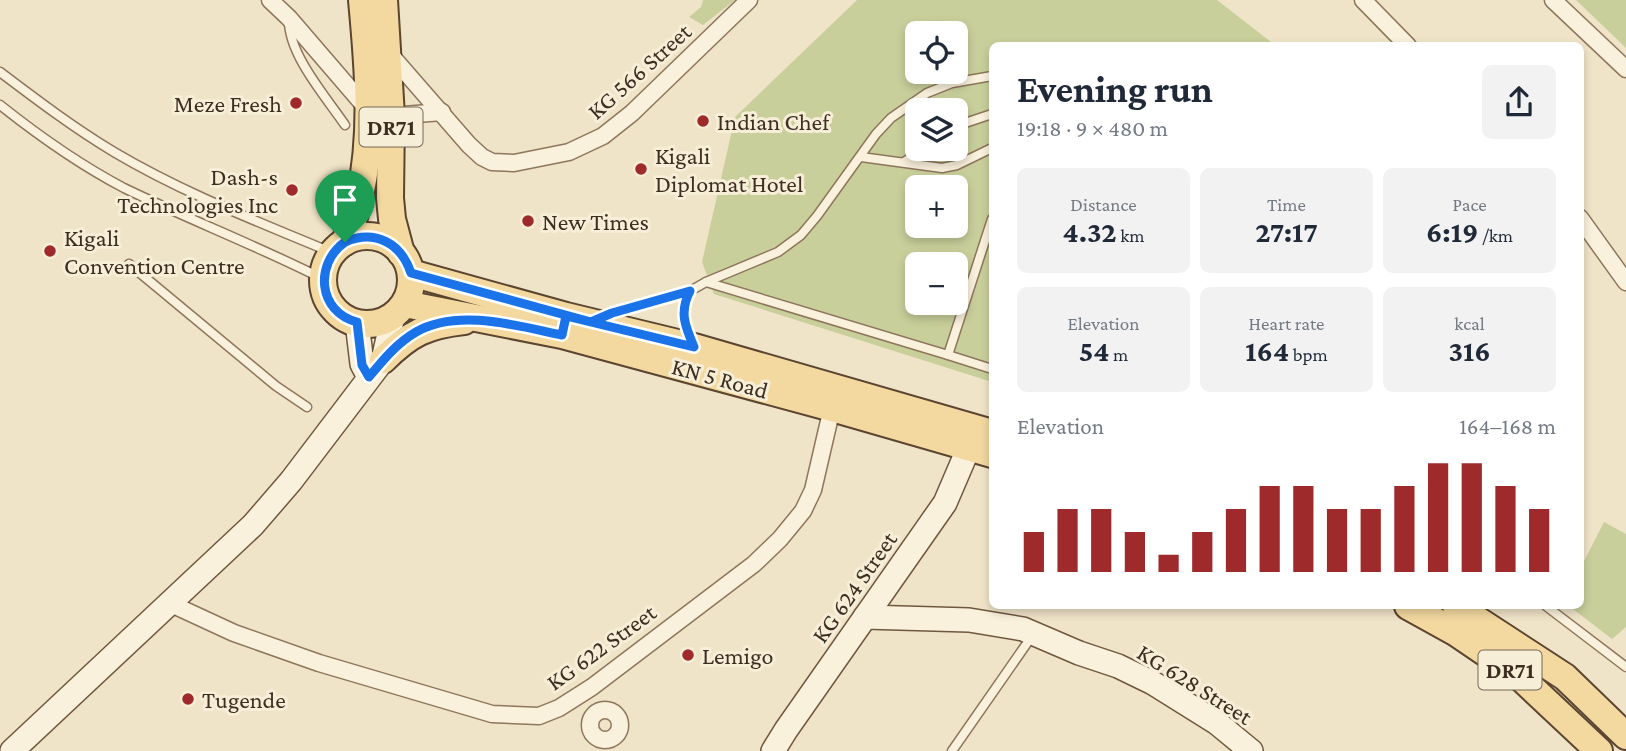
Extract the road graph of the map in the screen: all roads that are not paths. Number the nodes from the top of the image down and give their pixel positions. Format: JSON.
{"nodes":[{"id":1,"x":270,"y":0,"type":"edge"},
{"id":2,"x":362,"y":0,"type":"edge"},
{"id":3,"x":384,"y":0,"type":"edge"},
{"id":4,"x":750,"y":0,"type":"edge"},
{"id":5,"x":1363,"y":0,"type":"edge"},
{"id":6,"x":1553,"y":0,"type":"edge"},
{"id":7,"x":289,"y":18,"type":"junction"},
{"id":8,"x":1404,"y":42,"type":"edge"},
{"id":9,"x":388,"y":51,"type":"junction"},
{"id":10,"x":1626,"y":69,"type":"edge"},
{"id":11,"x":0,"y":72,"type":"edge"},
{"id":12,"x":989,"y":77,"type":"edge"},
{"id":13,"x":0,"y":105,"type":"edge"},
{"id":14,"x":442,"y":112,"type":"junction"},
{"id":15,"x":380,"y":113,"type":"junction"},
{"id":16,"x":989,"y":115,"type":"edge"},
{"id":17,"x":968,"y":122,"type":"edge"},
{"id":18,"x":345,"y":125,"type":"dead end"},
{"id":19,"x":989,"y":149,"type":"edge"},
{"id":20,"x":861,"y":157,"type":"junction"},
{"id":21,"x":904,"y":162,"type":"joint"},
{"id":22,"x":1584,"y":224,"type":"edge"},
{"id":23,"x":989,"y":228,"type":"edge"},
{"id":24,"x":339,"y":248,"type":"junction"},
{"id":25,"x":406,"y":263,"type":"junction"},
{"id":26,"x":129,"y":264,"type":"dead end"},
{"id":27,"x":323,"y":279,"type":"junction"},
{"id":28,"x":706,"y":282,"type":"junction"},
{"id":29,"x":1626,"y":282,"type":"edge"},
{"id":30,"x":690,"y":291,"type":"junction"},
{"id":31,"x":399,"y":310,"type":"junction"},
{"id":32,"x":488,"y":320,"type":"junction"},
{"id":33,"x":357,"y":322,"type":"junction"},
{"id":34,"x":573,"y":324,"type":"junction"},
{"id":35,"x":694,"y":347,"type":"junction"},
{"id":36,"x":948,"y":355,"type":"junction"},
{"id":37,"x":376,"y":368,"type":"junction"},
{"id":38,"x":989,"y":368,"type":"edge"},
{"id":39,"x":307,"y":407,"type":"dead end"},
{"id":40,"x":832,"y":408,"type":"junction"},
{"id":41,"x":989,"y":432,"type":"edge"},
{"id":42,"x":981,"y":451,"type":"edge"},
{"id":43,"x":169,"y":603,"type":"junction"},
{"id":44,"x":1413,"y":609,"type":"edge"},
{"id":45,"x":1460,"y":609,"type":"edge"},
{"id":46,"x":1550,"y":609,"type":"edge"},
{"id":47,"x":865,"y":617,"type":"junction"},
{"id":48,"x":1034,"y":633,"type":"junction"},
{"id":49,"x":1626,"y":667,"type":"edge"},
{"id":50,"x":592,"y":687,"type":"junction"},
{"id":51,"x":574,"y":699,"type":"junction"},
{"id":52,"x":606,"y":710,"type":"junction"},
{"id":53,"x":591,"y":721,"type":"junction"},
{"id":54,"x":1626,"y":736,"type":"edge"},
{"id":55,"x":12,"y":751,"type":"edge"},
{"id":56,"x":774,"y":751,"type":"edge"},
{"id":57,"x":952,"y":751,"type":"edge"},
{"id":58,"x":1251,"y":751,"type":"edge"},
{"id":59,"x":1600,"y":751,"type":"edge"}],
"edges":[{"from":1,"to":7,"type":"street"},
{"from":2,"to":15,"type":"main road","number":"DR71"},
{"from":3,"to":9,"type":"main road","number":"DR71"},
{"from":4,"to":14,"type":"street","name":"KG 566 Street"},
{"from":5,"to":8,"type":"street"},
{"from":6,"to":10,"type":"street"},
{"from":7,"to":15,"type":"street"},
{"from":7,"to":18,"type":"lane"},
{"from":9,"to":14,"type":"street","name":"KG 566 Street"},
{"from":9,"to":15,"type":"main road","number":"DR71"},
{"from":11,"to":24,"type":"lane"},
{"from":12,"to":20,"type":"lane"},
{"from":13,"to":27,"type":"lane"},
{"from":14,"to":15,"type":"street"},
{"from":15,"to":24,"type":"main road","number":"DR71"},
{"from":15,"to":25,"type":"main road","number":"DR71"},
{"from":16,"to":17,"type":"lane"},
{"from":19,"to":21,"type":"lane"},
{"from":20,"to":21,"type":"lane"},
{"from":20,"to":28,"type":"lane"},
{"from":22,"to":29,"type":"street"},
{"from":23,"to":36,"type":"lane"},
{"from":24,"to":25,"type":"main road"},
{"from":24,"to":27,"type":"main road","number":"DR71"},
{"from":25,"to":31,"type":"main road","number":"DR71"},
{"from":25,"to":34,"type":"main road","name":"KN 5 Road"},
{"from":26,"to":39,"type":"lane"},
{"from":27,"to":33,"type":"main road"},
{"from":28,"to":30,"type":"lane"},
{"from":28,"to":36,"type":"lane"},
{"from":30,"to":34,"type":"lane"},
{"from":30,"to":35,"type":"lane"},
{"from":31,"to":32,"type":"main road","name":"KN 5 Road"},
{"from":31,"to":33,"type":"main road"},
{"from":31,"to":37,"type":"main road"},
{"from":32,"to":34,"type":"main road","name":"KN 5 Road"},
{"from":32,"to":37,"type":"main road"},
{"from":33,"to":37,"type":"main road"},
{"from":34,"to":35,"type":"main road","name":"KN 5 Road"},
{"from":34,"to":40,"type":"main road","name":"KN 5 Road"},
{"from":35,"to":41,"type":"main road","name":"KN 5 Road"},
{"from":36,"to":38,"type":"lane"},
{"from":37,"to":43,"type":"main road"},
{"from":40,"to":42,"type":"main road","name":"KN 5 Road"},
{"from":40,"to":50,"type":"street","name":"KG 622 Street"},
{"from":42,"to":47,"type":"main road","name":"KG 624 Street"},
{"from":43,"to":51,"type":"street","name":"KG 622 Street"},
{"from":43,"to":55,"type":"main road"},
{"from":44,"to":59,"type":"main road","number":"DR71"},
{"from":45,"to":54,"type":"main road","number":"DR71"},
{"from":46,"to":49,"type":"lane"},
{"from":47,"to":48,"type":"main road","name":"KG 628 Street"},
{"from":47,"to":56,"type":"main road","name":"KG 624 Street"},
{"from":48,"to":57,"type":"lane"},
{"from":48,"to":58,"type":"main road","name":"KG 628 Street"},
{"from":50,"to":51,"type":"street","name":"KG 622 Street"},
{"from":50,"to":52,"type":"street"},
{"from":51,"to":53,"type":"street"},
{"from":52,"to":53,"type":"street"},
{"from":52,"to":53,"type":"street"}]}
